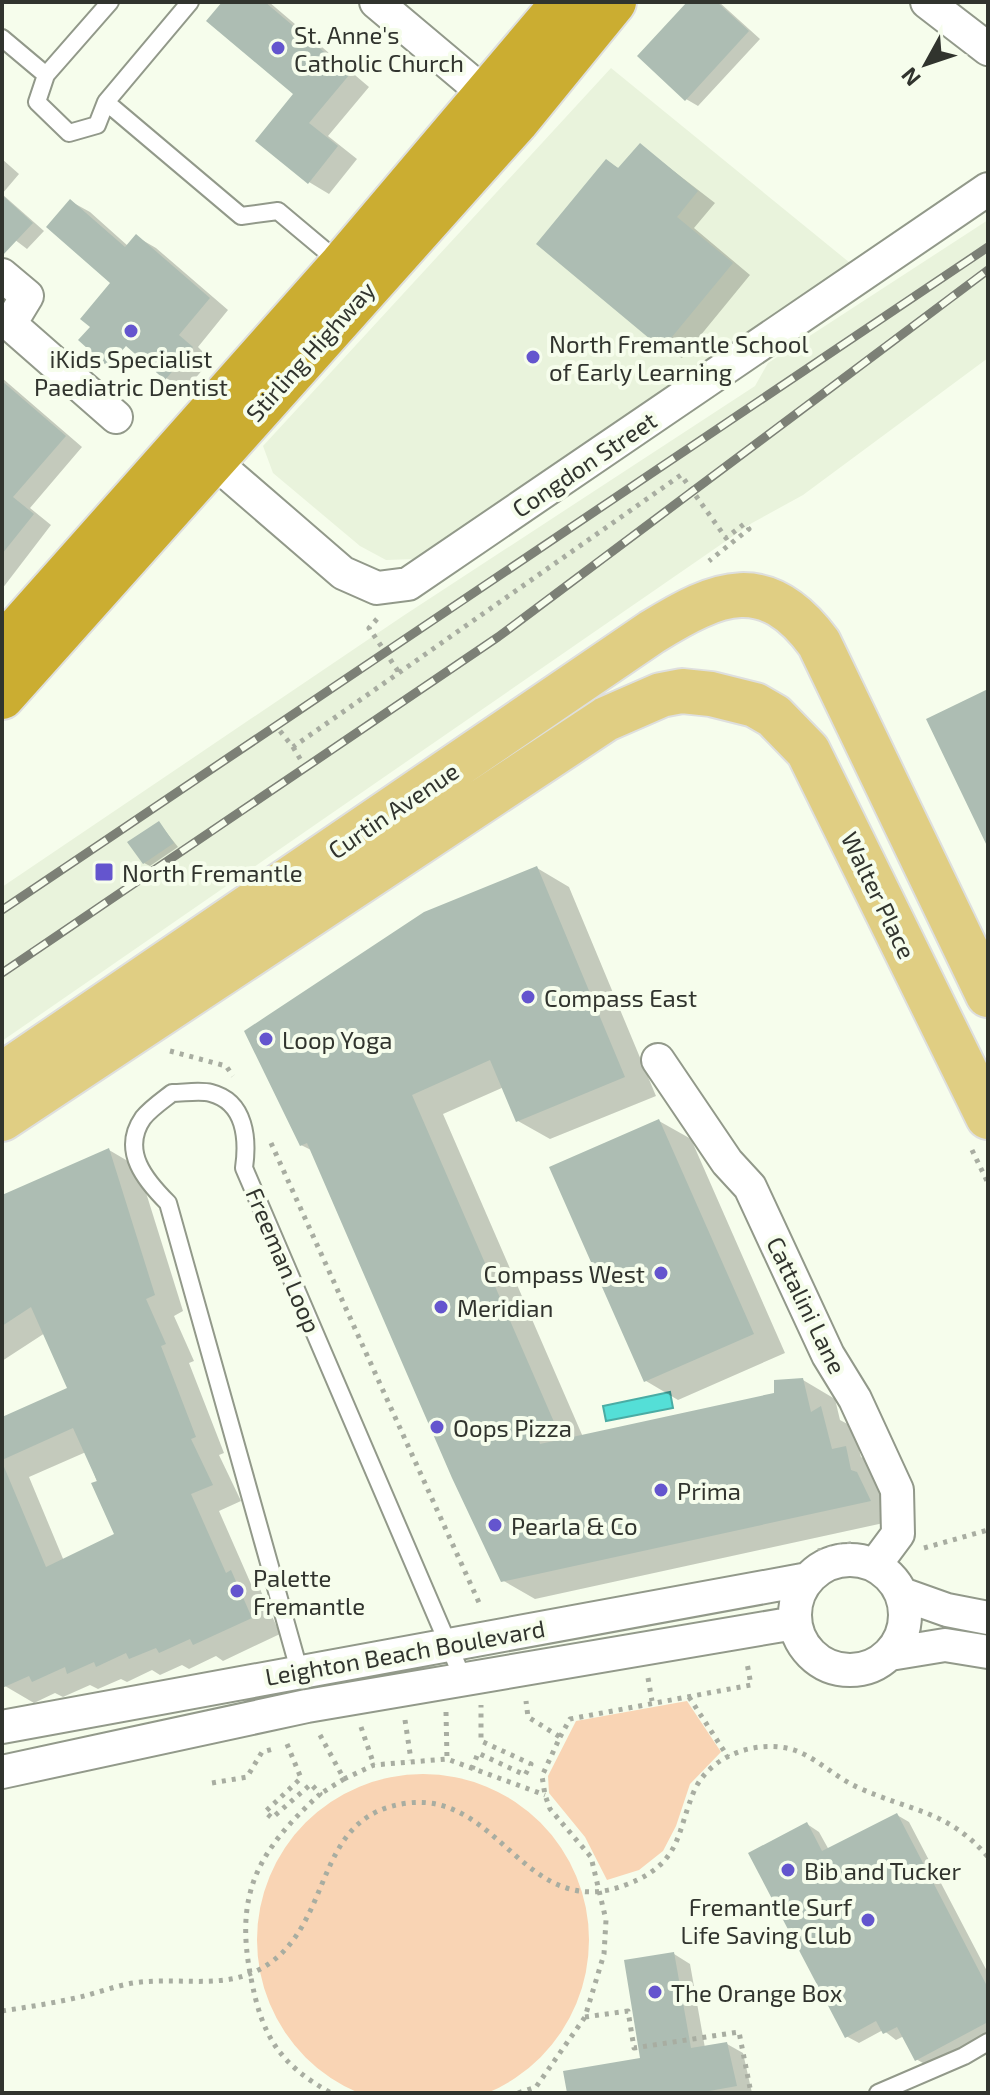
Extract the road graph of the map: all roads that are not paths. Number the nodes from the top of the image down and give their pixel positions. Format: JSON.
{"nodes":[{"id":1,"x":110,"y":2,"type":"edge"},
{"id":2,"x":190,"y":2,"type":"edge"},
{"id":3,"x":376,"y":2,"type":"edge"},
{"id":4,"x":564,"y":2,"type":"edge"},
{"id":5,"x":614,"y":2,"type":"edge"},
{"id":6,"x":927,"y":2,"type":"edge"},
{"id":7,"x":2,"y":38,"type":"edge"},
{"id":8,"x":988,"y":49,"type":"edge"},
{"id":9,"x":46,"y":75,"type":"junction"},
{"id":10,"x":106,"y":102,"type":"junction"},
{"id":11,"x":502,"y":108,"type":"junction"},
{"id":12,"x":988,"y":189,"type":"edge"},
{"id":13,"x":342,"y":264,"type":"junction"},
{"id":14,"x":2,"y":275,"type":"edge"},
{"id":15,"x":116,"y":417,"type":"dead end"},
{"id":16,"x":200,"y":449,"type":"junction"},
{"id":17,"x":2,"y":647,"type":"edge"},
{"id":18,"x":2,"y":697,"type":"edge"},
{"id":19,"x":740,"y":700,"type":"joint"},
{"id":20,"x":988,"y":995,"type":"edge"},
{"id":21,"x":658,"y":1060,"type":"dead end"},
{"id":22,"x":2,"y":1075,"type":"edge"},
{"id":23,"x":2,"y":1119,"type":"edge"},
{"id":24,"x":979,"y":1130,"type":"edge"},
{"id":25,"x":875,"y":1565,"type":"junction"},
{"id":26,"x":808,"y":1579,"type":"junction"},
{"id":27,"x":902,"y":1594,"type":"junction"},
{"id":28,"x":988,"y":1618,"type":"edge"},
{"id":29,"x":795,"y":1623,"type":"junction"},
{"id":30,"x":448,"y":1644,"type":"junction"},
{"id":31,"x":988,"y":1652,"type":"edge"},
{"id":32,"x":890,"y":1654,"type":"junction"},
{"id":33,"x":299,"y":1670,"type":"junction"},
{"id":34,"x":473,"y":1688,"type":"junction"},
{"id":35,"x":312,"y":1726,"type":"junction"},
{"id":36,"x":2,"y":1727,"type":"edge"},
{"id":37,"x":2,"y":1772,"type":"edge"},
{"id":38,"x":988,"y":2042,"type":"edge"},
{"id":39,"x":878,"y":2093,"type":"edge"}],
"edges":[{"from":1,"to":9,"type":"lane"},
{"from":2,"to":10,"type":"lane"},
{"from":3,"to":11,"type":"street"},
{"from":4,"to":11,"type":"highway","name":"Stirling Highway"},
{"from":5,"to":11,"type":"highway","name":"Stirling Highway"},
{"from":6,"to":8,"type":"street"},
{"from":7,"to":9,"type":"lane"},
{"from":9,"to":10,"type":"lane"},
{"from":10,"to":13,"type":"lane"},
{"from":11,"to":13,"type":"highway","name":"Stirling Highway"},
{"from":11,"to":16,"type":"highway","name":"Stirling Highway"},
{"from":12,"to":16,"type":"street","name":"Congdon Street"},
{"from":13,"to":16,"type":"highway","name":"Stirling Highway"},
{"from":14,"to":15,"type":"street"},
{"from":16,"to":17,"type":"highway","name":"Stirling Highway"},
{"from":16,"to":18,"type":"highway","name":"Stirling Highway"},
{"from":19,"to":23,"type":"main road","name":"Curtin Avenue"},
{"from":19,"to":24,"type":"main road","name":"Walter Place"},
{"from":20,"to":22,"type":"main road","name":"Curtin Avenue"},
{"from":21,"to":25,"type":"street","name":"Cattalini Lane"},
{"from":25,"to":26,"type":"street"},
{"from":25,"to":27,"type":"street"},
{"from":26,"to":29,"type":"street"},
{"from":26,"to":30,"type":"street","name":"Leighton Beach Boulevard"},
{"from":27,"to":28,"type":"street"},
{"from":27,"to":32,"type":"street"},
{"from":29,"to":32,"type":"street"},
{"from":29,"to":34,"type":"street","name":"Leighton Beach Boulevard"},
{"from":30,"to":33,"type":"street","name":"Leighton Beach Boulevard"},
{"from":30,"to":33,"type":"lane","name":"Freeman Loop"},
{"from":30,"to":34,"type":"lane","name":"Freeman Loop"},
{"from":31,"to":32,"type":"street"},
{"from":33,"to":35,"type":"lane","name":"Freeman Loop"},
{"from":33,"to":36,"type":"street","name":"Leighton Beach Boulevard"},
{"from":34,"to":35,"type":"street","name":"Leighton Beach Boulevard"},
{"from":35,"to":37,"type":"street","name":"Leighton Beach Boulevard"},
{"from":38,"to":39,"type":"lane"}]}
